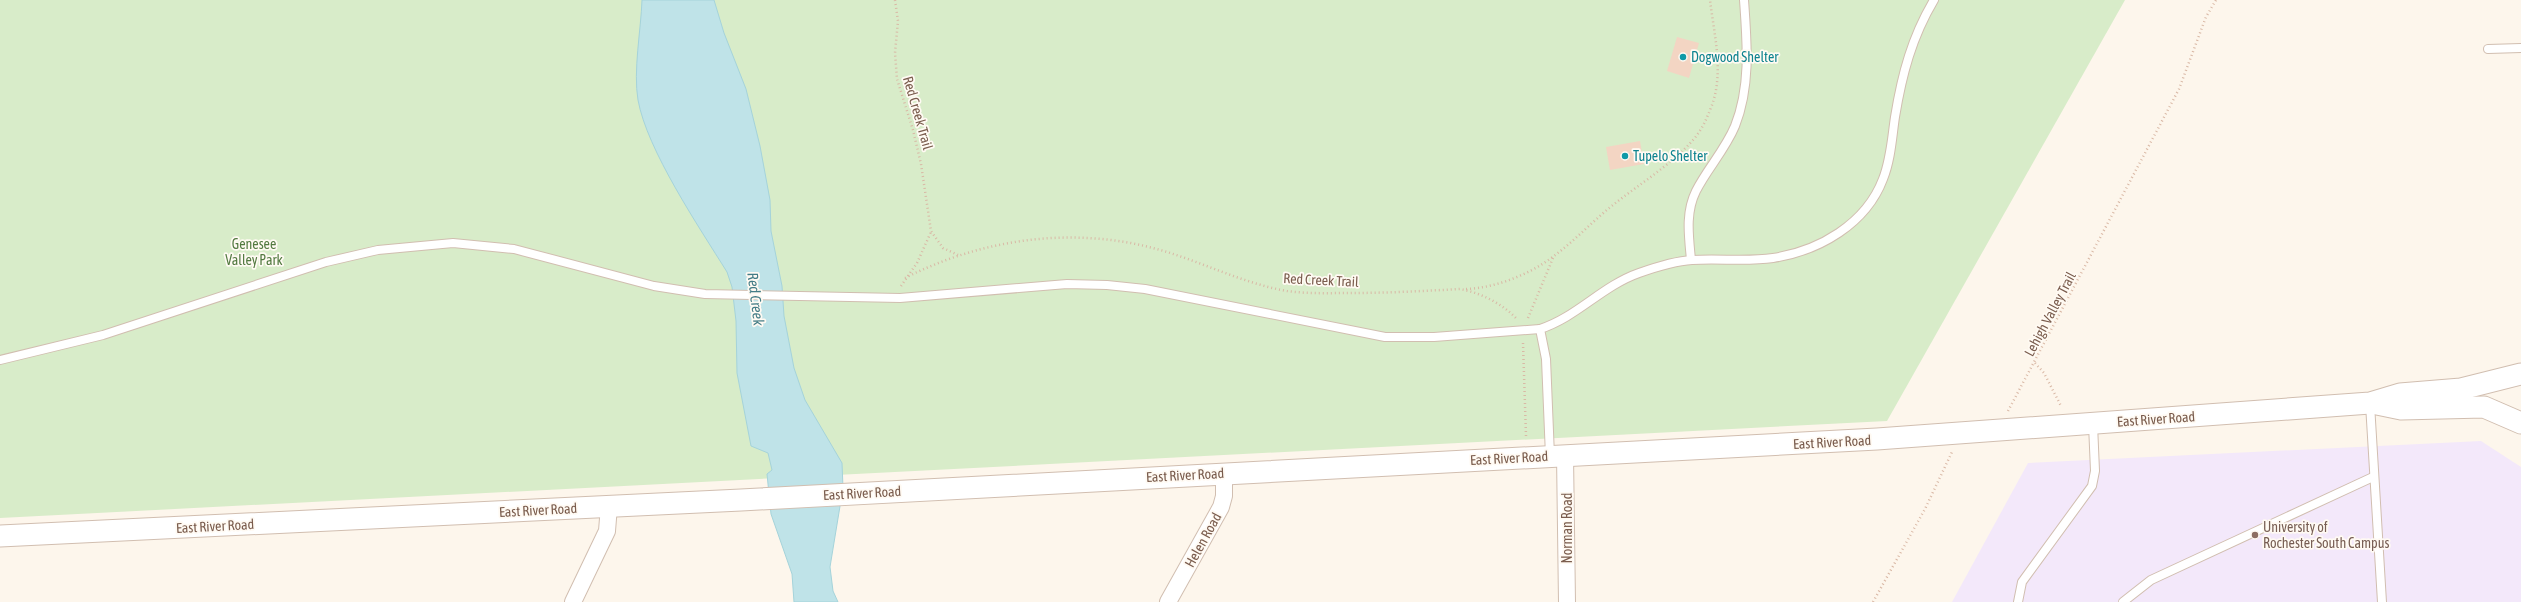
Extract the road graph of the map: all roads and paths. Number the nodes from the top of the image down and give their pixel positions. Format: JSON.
{"nodes":[{"id":1,"x":896,"y":0,"type":"edge"},
{"id":2,"x":1710,"y":0,"type":"edge"},
{"id":3,"x":1744,"y":0,"type":"edge"},
{"id":4,"x":1934,"y":0,"type":"edge"},
{"id":5,"x":2216,"y":0,"type":"edge"},
{"id":6,"x":2521,"y":48,"type":"edge"},
{"id":7,"x":2488,"y":49,"type":"dead end"},
{"id":8,"x":931,"y":231,"type":"junction"},
{"id":9,"x":959,"y":255,"type":"junction"},
{"id":10,"x":1553,"y":257,"type":"junction"},
{"id":11,"x":1691,"y":260,"type":"junction"},
{"id":12,"x":905,"y":278,"type":"junction"},
{"id":13,"x":1460,"y":290,"type":"junction"},
{"id":14,"x":900,"y":298,"type":"junction"},
{"id":15,"x":1540,"y":329,"type":"junction"},
{"id":16,"x":1523,"y":330,"type":"junction"},
{"id":17,"x":0,"y":360,"type":"edge"},
{"id":18,"x":2035,"y":363,"type":"junction"},
{"id":19,"x":2521,"y":374,"type":"edge"},
{"id":20,"x":2370,"y":403,"type":"junction"},
{"id":21,"x":2007,"y":413,"type":"dead end"},
{"id":22,"x":2521,"y":423,"type":"edge"},
{"id":23,"x":2093,"y":424,"type":"junction"},
{"id":24,"x":2071,"y":426,"type":"junction"},
{"id":25,"x":1959,"y":434,"type":"junction"},
{"id":26,"x":1526,"y":436,"type":"dead end"},
{"id":27,"x":1558,"y":455,"type":"junction"},
{"id":28,"x":1224,"y":473,"type":"junction"},
{"id":29,"x":2373,"y":477,"type":"junction"},
{"id":30,"x":609,"y":506,"type":"junction"},
{"id":31,"x":0,"y":536,"type":"edge"},
{"id":32,"x":573,"y":602,"type":"edge"},
{"id":33,"x":1168,"y":602,"type":"edge"},
{"id":34,"x":1567,"y":602,"type":"edge"},
{"id":35,"x":1873,"y":602,"type":"edge"},
{"id":36,"x":2018,"y":602,"type":"edge"},
{"id":37,"x":2123,"y":602,"type":"edge"},
{"id":38,"x":2382,"y":602,"type":"edge"}],
"edges":[{"from":1,"to":8,"type":"path","name":"Red Creek Trail"},
{"from":2,"to":10,"type":"path"},
{"from":3,"to":11,"type":"lane"},
{"from":4,"to":11,"type":"lane"},
{"from":5,"to":18,"type":"path","name":"Lehigh Valley Trail"},
{"from":6,"to":7,"type":"lane"},
{"from":8,"to":9,"type":"path","name":"Red Creek Trail"},
{"from":8,"to":12,"type":"path"},
{"from":9,"to":12,"type":"path","name":"Red Creek Trail"},
{"from":9,"to":13,"type":"path","name":"Red Creek Trail"},
{"from":10,"to":13,"type":"path"},
{"from":10,"to":16,"type":"path"},
{"from":11,"to":15,"type":"lane"},
{"from":12,"to":14,"type":"path"},
{"from":13,"to":16,"type":"path","name":"Red Creek Trail"},
{"from":14,"to":16,"type":"lane"},
{"from":14,"to":17,"type":"lane"},
{"from":15,"to":16,"type":"lane"},
{"from":15,"to":27,"type":"lane"},
{"from":16,"to":26,"type":"path"},
{"from":18,"to":21,"type":"path","name":"Lehigh Valley Trail"},
{"from":18,"to":24,"type":"path"},
{"from":19,"to":20,"type":"street","name":"East River Road"},
{"from":20,"to":22,"type":"street","name":"East River Road"},
{"from":20,"to":23,"type":"street","name":"East River Road"},
{"from":20,"to":29,"type":"lane"},
{"from":23,"to":24,"type":"street","name":"East River Road"},
{"from":23,"to":36,"type":"lane"},
{"from":24,"to":25,"type":"street","name":"East River Road"},
{"from":25,"to":27,"type":"street","name":"East River Road"},
{"from":25,"to":35,"type":"path"},
{"from":27,"to":28,"type":"street","name":"East River Road"},
{"from":27,"to":34,"type":"street","name":"Norman Road"},
{"from":28,"to":30,"type":"street","name":"East River Road"},
{"from":28,"to":33,"type":"street","name":"Helen Road"},
{"from":29,"to":37,"type":"lane"},
{"from":29,"to":38,"type":"lane"},
{"from":30,"to":31,"type":"street","name":"East River Road"},
{"from":30,"to":32,"type":"street"}]}
